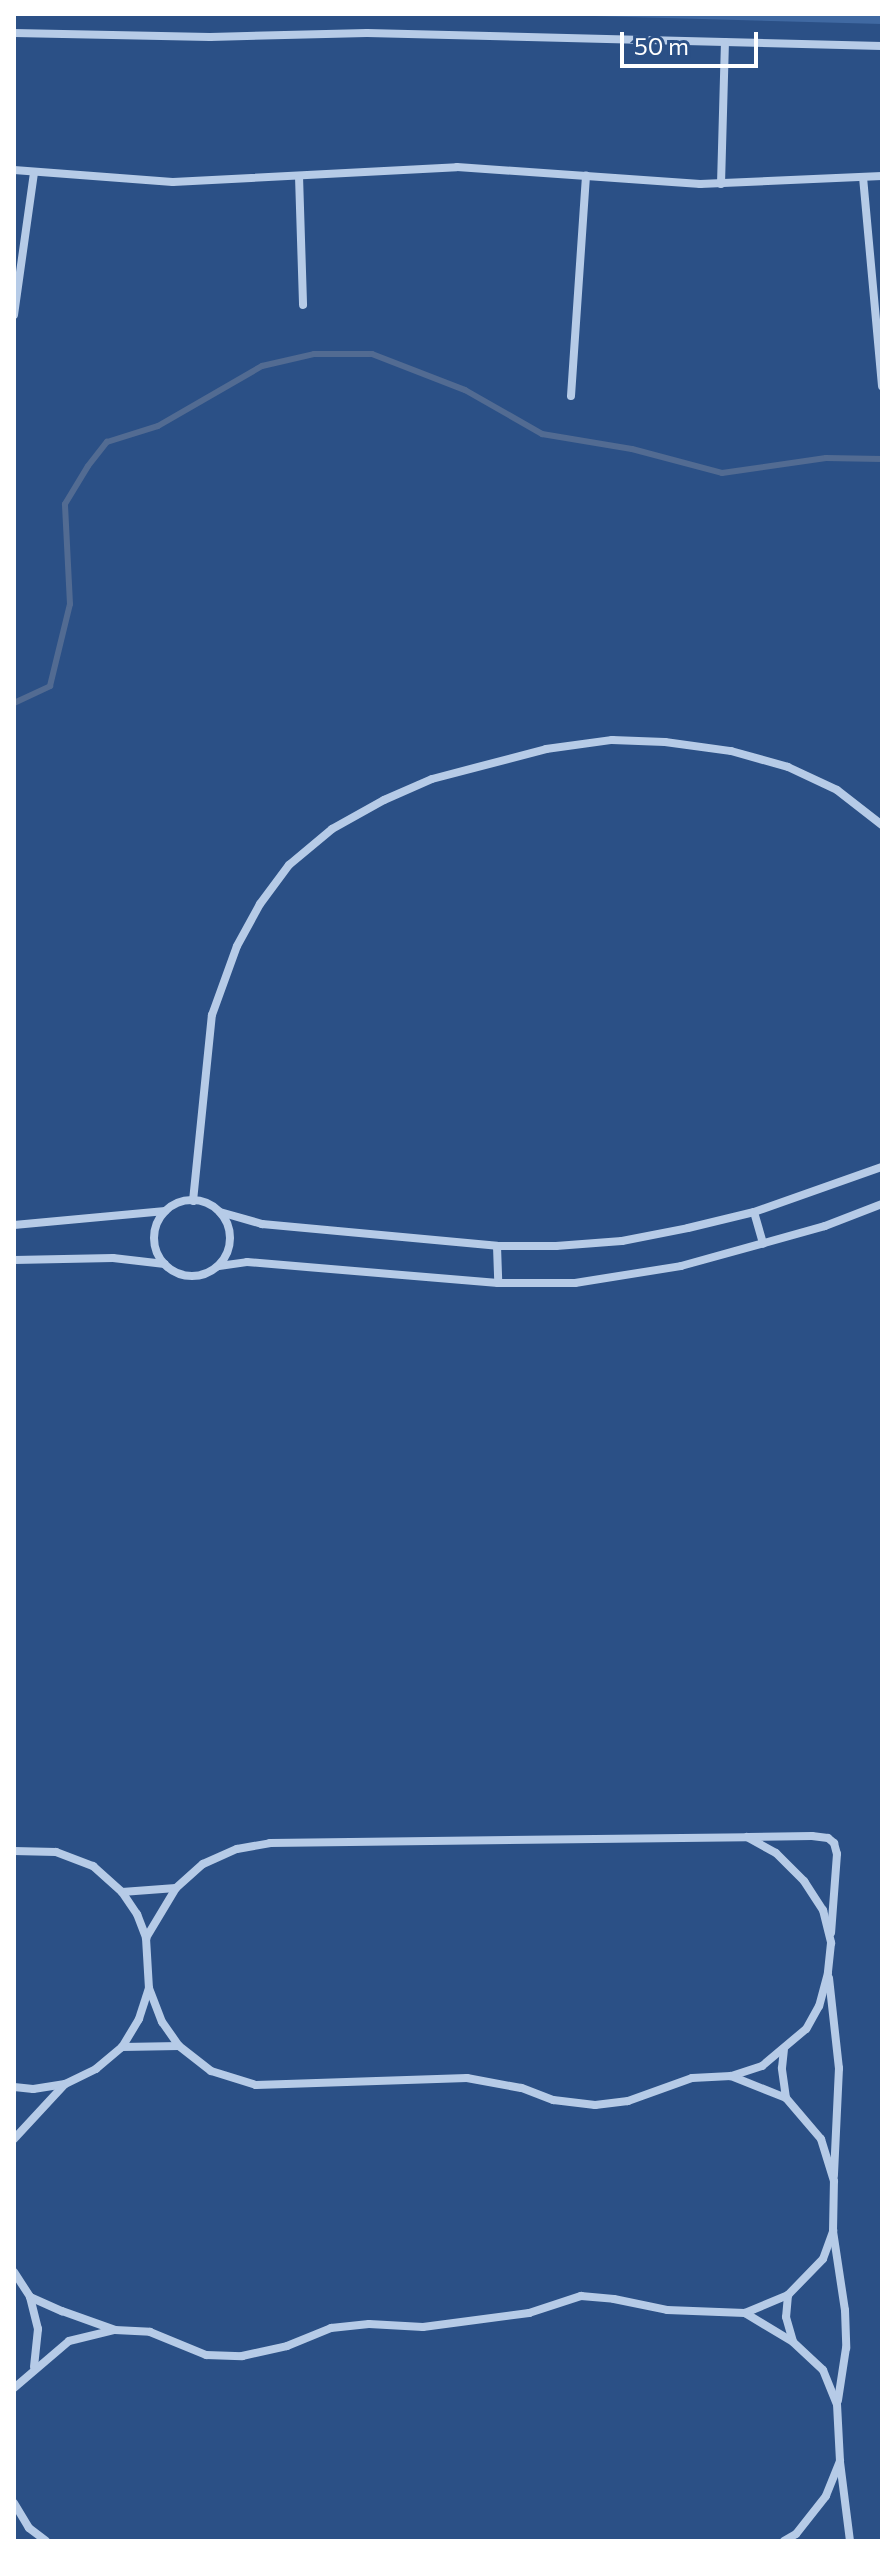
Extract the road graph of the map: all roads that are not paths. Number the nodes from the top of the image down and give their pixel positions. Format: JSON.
{"nodes":[{"id":1,"x":14,"y":33,"type":"edge"},
{"id":2,"x":725,"y":42,"type":"junction"},
{"id":3,"x":882,"y":46,"type":"edge"},
{"id":4,"x":14,"y":170,"type":"edge"},
{"id":5,"x":34,"y":172,"type":"junction"},
{"id":6,"x":299,"y":176,"type":"junction"},
{"id":7,"x":586,"y":176,"type":"junction"},
{"id":8,"x":882,"y":176,"type":"edge"},
{"id":9,"x":863,"y":177,"type":"junction"},
{"id":10,"x":721,"y":184,"type":"junction"},
{"id":11,"x":303,"y":305,"type":"dead end"},
{"id":12,"x":14,"y":315,"type":"edge"},
{"id":13,"x":882,"y":386,"type":"edge"},
{"id":14,"x":571,"y":396,"type":"dead end"},
{"id":15,"x":882,"y":825,"type":"edge"},
{"id":16,"x":882,"y":1167,"type":"edge"},
{"id":17,"x":193,"y":1201,"type":"junction"},
{"id":18,"x":882,"y":1204,"type":"edge"},
{"id":19,"x":166,"y":1211,"type":"junction"},
{"id":20,"x":220,"y":1212,"type":"junction"},
{"id":21,"x":754,"y":1212,"type":"junction"},
{"id":22,"x":14,"y":1225,"type":"edge"},
{"id":23,"x":763,"y":1244,"type":"junction"},
{"id":24,"x":497,"y":1246,"type":"junction"},
{"id":25,"x":14,"y":1260,"type":"edge"},
{"id":26,"x":165,"y":1264,"type":"junction"},
{"id":27,"x":219,"y":1266,"type":"junction"},
{"id":28,"x":498,"y":1283,"type":"junction"},
{"id":29,"x":747,"y":1837,"type":"junction"},
{"id":30,"x":14,"y":1851,"type":"edge"},
{"id":31,"x":176,"y":1888,"type":"junction"},
{"id":32,"x":122,"y":1892,"type":"junction"},
{"id":33,"x":146,"y":1938,"type":"junction"},
{"id":34,"x":831,"y":1943,"type":"junction"},
{"id":35,"x":828,"y":1973,"type":"junction"},
{"id":36,"x":149,"y":1988,"type":"junction"},
{"id":37,"x":179,"y":2046,"type":"junction"},
{"id":38,"x":122,"y":2047,"type":"junction"},
{"id":39,"x":784,"y":2050,"type":"junction"},
{"id":40,"x":731,"y":2076,"type":"junction"},
{"id":41,"x":65,"y":2084,"type":"junction"},
{"id":42,"x":14,"y":2087,"type":"edge"},
{"id":43,"x":786,"y":2098,"type":"junction"},
{"id":44,"x":14,"y":2139,"type":"edge"},
{"id":45,"x":834,"y":2181,"type":"junction"},
{"id":46,"x":833,"y":2231,"type":"junction"},
{"id":47,"x":14,"y":2272,"type":"edge"},
{"id":48,"x":788,"y":2295,"type":"junction"},
{"id":49,"x":30,"y":2297,"type":"junction"},
{"id":50,"x":745,"y":2313,"type":"junction"},
{"id":51,"x":115,"y":2330,"type":"junction"},
{"id":52,"x":793,"y":2342,"type":"junction"},
{"id":53,"x":34,"y":2367,"type":"junction"},
{"id":54,"x":14,"y":2388,"type":"edge"},
{"id":55,"x":837,"y":2404,"type":"junction"},
{"id":56,"x":840,"y":2461,"type":"junction"},
{"id":57,"x":14,"y":2503,"type":"edge"},
{"id":58,"x":46,"y":2541,"type":"edge"},
{"id":59,"x":784,"y":2541,"type":"edge"},
{"id":60,"x":850,"y":2541,"type":"edge"}],
"edges":[{"from":1,"to":2,"type":"street"},
{"from":2,"to":3,"type":"street"},
{"from":2,"to":10,"type":"street"},
{"from":4,"to":5,"type":"street"},
{"from":5,"to":6,"type":"street"},
{"from":5,"to":12,"type":"street"},
{"from":6,"to":7,"type":"street"},
{"from":6,"to":11,"type":"street"},
{"from":7,"to":10,"type":"street"},
{"from":7,"to":14,"type":"street"},
{"from":8,"to":9,"type":"street"},
{"from":9,"to":10,"type":"street"},
{"from":9,"to":13,"type":"street"},
{"from":15,"to":17,"type":"street"},
{"from":16,"to":21,"type":"street"},
{"from":17,"to":19,"type":"street"},
{"from":17,"to":20,"type":"street"},
{"from":18,"to":23,"type":"street"},
{"from":19,"to":22,"type":"street"},
{"from":19,"to":26,"type":"street"},
{"from":20,"to":24,"type":"street"},
{"from":20,"to":27,"type":"street"},
{"from":21,"to":23,"type":"street"},
{"from":21,"to":24,"type":"street"},
{"from":23,"to":28,"type":"street"},
{"from":24,"to":28,"type":"street"},
{"from":25,"to":26,"type":"street"},
{"from":26,"to":27,"type":"street"},
{"from":27,"to":28,"type":"street"},
{"from":29,"to":31,"type":"street"},
{"from":29,"to":34,"type":"street"},
{"from":29,"to":34,"type":"street"},
{"from":30,"to":32,"type":"street"},
{"from":31,"to":32,"type":"street"},
{"from":31,"to":33,"type":"street"},
{"from":32,"to":33,"type":"street"},
{"from":33,"to":36,"type":"street"},
{"from":34,"to":35,"type":"street"},
{"from":35,"to":39,"type":"street"},
{"from":35,"to":45,"type":"street"},
{"from":36,"to":37,"type":"street"},
{"from":36,"to":38,"type":"street"},
{"from":37,"to":38,"type":"street"},
{"from":37,"to":40,"type":"street"},
{"from":38,"to":41,"type":"street"},
{"from":39,"to":40,"type":"street"},
{"from":39,"to":43,"type":"street"},
{"from":40,"to":43,"type":"street"},
{"from":41,"to":42,"type":"street"},
{"from":41,"to":44,"type":"street"},
{"from":43,"to":45,"type":"street"},
{"from":45,"to":46,"type":"street"},
{"from":46,"to":48,"type":"street"},
{"from":46,"to":55,"type":"street"},
{"from":47,"to":49,"type":"street"},
{"from":48,"to":50,"type":"street"},
{"from":48,"to":52,"type":"street"},
{"from":49,"to":51,"type":"street"},
{"from":49,"to":53,"type":"street"},
{"from":50,"to":51,"type":"street"},
{"from":50,"to":52,"type":"street"},
{"from":51,"to":53,"type":"street"},
{"from":52,"to":55,"type":"street"},
{"from":53,"to":54,"type":"street"},
{"from":55,"to":56,"type":"street"},
{"from":56,"to":59,"type":"street"},
{"from":56,"to":60,"type":"street"},
{"from":57,"to":58,"type":"street"}]}
